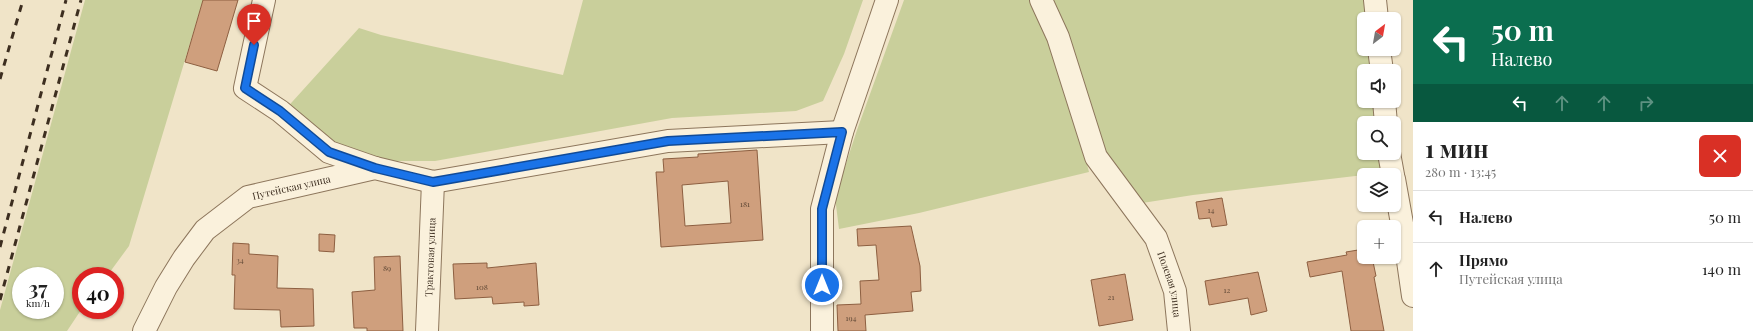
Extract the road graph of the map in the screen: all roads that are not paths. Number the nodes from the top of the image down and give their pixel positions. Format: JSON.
{"nodes":[{"id":1,"x":264,"y":0,"type":"edge"},
{"id":2,"x":887,"y":0,"type":"edge"},
{"id":3,"x":1041,"y":0,"type":"edge"},
{"id":4,"x":1375,"y":0,"type":"edge"},
{"id":5,"x":1376,"y":12,"type":"edge"},
{"id":6,"x":842,"y":132,"type":"junction"},
{"id":7,"x":375,"y":168,"type":"junction"},
{"id":8,"x":433,"y":182,"type":"junction"},
{"id":9,"x":1400,"y":212,"type":"edge"},
{"id":10,"x":1413,"y":296,"type":"edge"},
{"id":11,"x":144,"y":331,"type":"edge"},
{"id":12,"x":427,"y":331,"type":"edge"},
{"id":13,"x":822,"y":331,"type":"edge"},
{"id":14,"x":1179,"y":331,"type":"edge"}],
"edges":[{"from":1,"to":7,"type":"street"},
{"from":2,"to":6,"type":"street"},
{"from":3,"to":14,"type":"street","name":"Полевая улица"},
{"from":4,"to":5,"type":"street"},
{"from":6,"to":8,"type":"street"},
{"from":6,"to":13,"type":"street"},
{"from":7,"to":8,"type":"street","name":"Путейская улица"},
{"from":7,"to":11,"type":"street","name":"Путейская улица"},
{"from":8,"to":12,"type":"street","name":"Трактовая улица"},
{"from":9,"to":10,"type":"street"}]}
